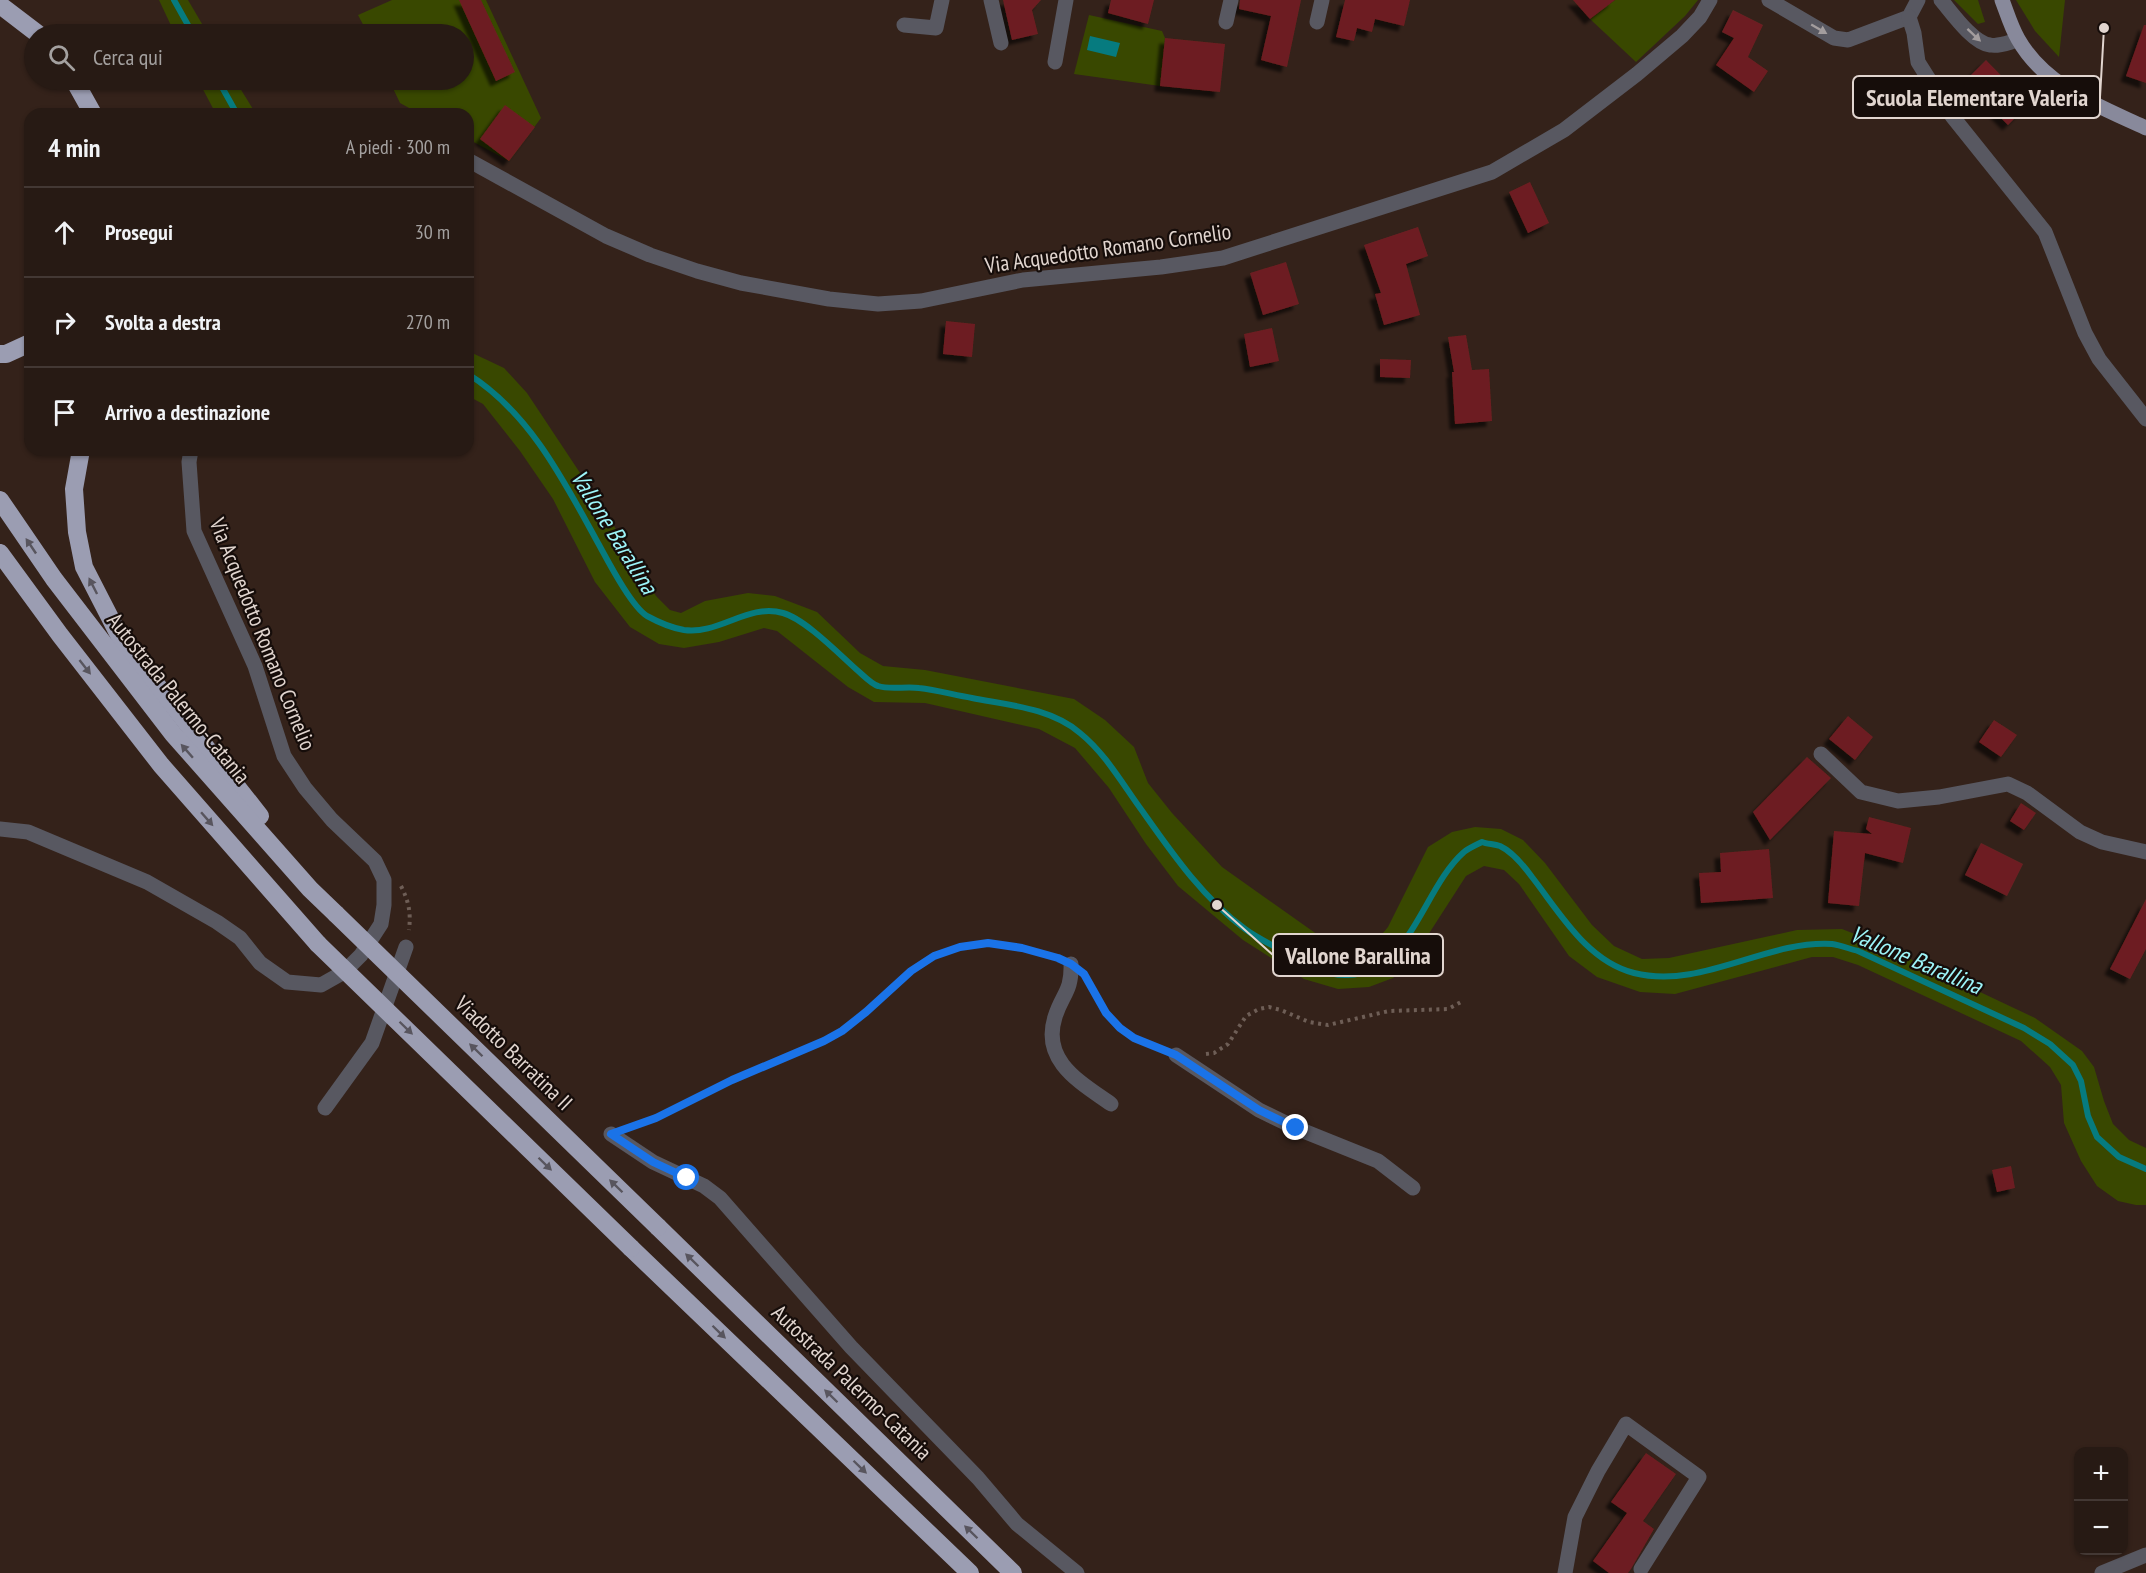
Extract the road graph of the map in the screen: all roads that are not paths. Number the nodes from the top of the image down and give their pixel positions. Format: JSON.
{"nodes":[{"id":1,"x":942,"y":0,"type":"edge"},
{"id":2,"x":991,"y":0,"type":"edge"},
{"id":3,"x":1066,"y":0,"type":"edge"},
{"id":4,"x":1231,"y":0,"type":"edge"},
{"id":5,"x":1322,"y":0,"type":"edge"},
{"id":6,"x":1710,"y":0,"type":"edge"},
{"id":7,"x":1918,"y":0,"type":"edge"},
{"id":8,"x":1941,"y":0,"type":"edge"},
{"id":9,"x":2000,"y":0,"type":"edge"},
{"id":10,"x":1778,"y":1,"type":"edge"},
{"id":11,"x":0,"y":5,"type":"edge"},
{"id":12,"x":1909,"y":17,"type":"junction"},
{"id":13,"x":1226,"y":22,"type":"dead end"},
{"id":14,"x":1317,"y":22,"type":"dead end"},
{"id":15,"x":25,"y":24,"type":"edge"},
{"id":16,"x":904,"y":25,"type":"dead end"},
{"id":17,"x":2018,"y":39,"type":"junction"},
{"id":18,"x":1001,"y":44,"type":"dead end"},
{"id":19,"x":1055,"y":62,"type":"dead end"},
{"id":20,"x":80,"y":90,"type":"edge"},
{"id":21,"x":90,"y":108,"type":"edge"},
{"id":22,"x":2146,"y":128,"type":"edge"},
{"id":23,"x":474,"y":163,"type":"edge"},
{"id":24,"x":24,"y":346,"type":"edge"},
{"id":25,"x":0,"y":354,"type":"edge"},
{"id":26,"x":2146,"y":419,"type":"edge"},
{"id":27,"x":80,"y":456,"type":"edge"},
{"id":28,"x":190,"y":456,"type":"edge"},
{"id":29,"x":0,"y":500,"type":"edge"},
{"id":30,"x":0,"y":553,"type":"edge"},
{"id":31,"x":0,"y":574,"type":"edge"},
{"id":32,"x":60,"y":635,"type":"junction"},
{"id":33,"x":1821,"y":754,"type":"dead end"},
{"id":34,"x":0,"y":829,"type":"edge"},
{"id":35,"x":2146,"y":852,"type":"edge"},
{"id":36,"x":310,"y":889,"type":"junction"},
{"id":37,"x":336,"y":914,"type":"joint"},
{"id":38,"x":406,"y":947,"type":"road end"},
{"id":39,"x":1071,"y":964,"type":"road end"},
{"id":40,"x":1176,"y":1055,"type":"road end"},
{"id":41,"x":1111,"y":1104,"type":"dead end"},
{"id":42,"x":325,"y":1108,"type":"dead end"},
{"id":43,"x":611,"y":1134,"type":"road end"},
{"id":44,"x":1413,"y":1188,"type":"dead end"},
{"id":45,"x":658,"y":1227,"type":"joint"},
{"id":46,"x":2146,"y":1555,"type":"edge"},
{"id":47,"x":1641,"y":1569,"type":"dead end"},
{"id":48,"x":970,"y":1573,"type":"edge"},
{"id":49,"x":1013,"y":1573,"type":"edge"},
{"id":50,"x":1077,"y":1573,"type":"edge"},
{"id":51,"x":1565,"y":1573,"type":"edge"},
{"id":52,"x":2102,"y":1573,"type":"edge"}],
"edges":[{"from":1,"to":16,"type":"street"},
{"from":2,"to":18,"type":"street"},
{"from":3,"to":19,"type":"street"},
{"from":4,"to":13,"type":"street"},
{"from":5,"to":14,"type":"street"},
{"from":6,"to":23,"type":"street","name":"Via Acquedotto Romano Cornelio"},
{"from":7,"to":12,"type":"street"},
{"from":8,"to":17,"type":"street","one_way":true},
{"from":9,"to":17,"type":"main road"},
{"from":10,"to":12,"type":"street","one_way":true},
{"from":11,"to":15,"type":"highway"},
{"from":12,"to":26,"type":"street"},
{"from":17,"to":22,"type":"main road"},
{"from":20,"to":21,"type":"highway"},
{"from":24,"to":25,"type":"highway"},
{"from":36,"to":27,"type":"highway","one_way":true},
{"from":28,"to":34,"type":"street","name":"Via Acquedotto Romano Cornelio"},
{"from":36,"to":29,"type":"highway","name":"Autostrada Palermo-Catania","one_way":true},
{"from":30,"to":32,"type":"highway"},
{"from":31,"to":32,"type":"highway"},
{"from":32,"to":48,"type":"highway","one_way":true,"bridge":true},
{"from":33,"to":35,"type":"street"},
{"from":36,"to":37,"type":"highway","name":"Autostrada Palermo-Catania"},
{"from":45,"to":37,"type":"highway","name":"Viadotto Barratina II","one_way":true,"bridge":true},
{"from":38,"to":42,"type":"street"},
{"from":39,"to":41,"type":"street"},
{"from":40,"to":44,"type":"street"},
{"from":43,"to":50,"type":"street"},
{"from":49,"to":45,"type":"highway","name":"Autostrada Palermo-Catania","one_way":true},
{"from":46,"to":52,"type":"street"},
{"from":47,"to":51,"type":"street"}]}
